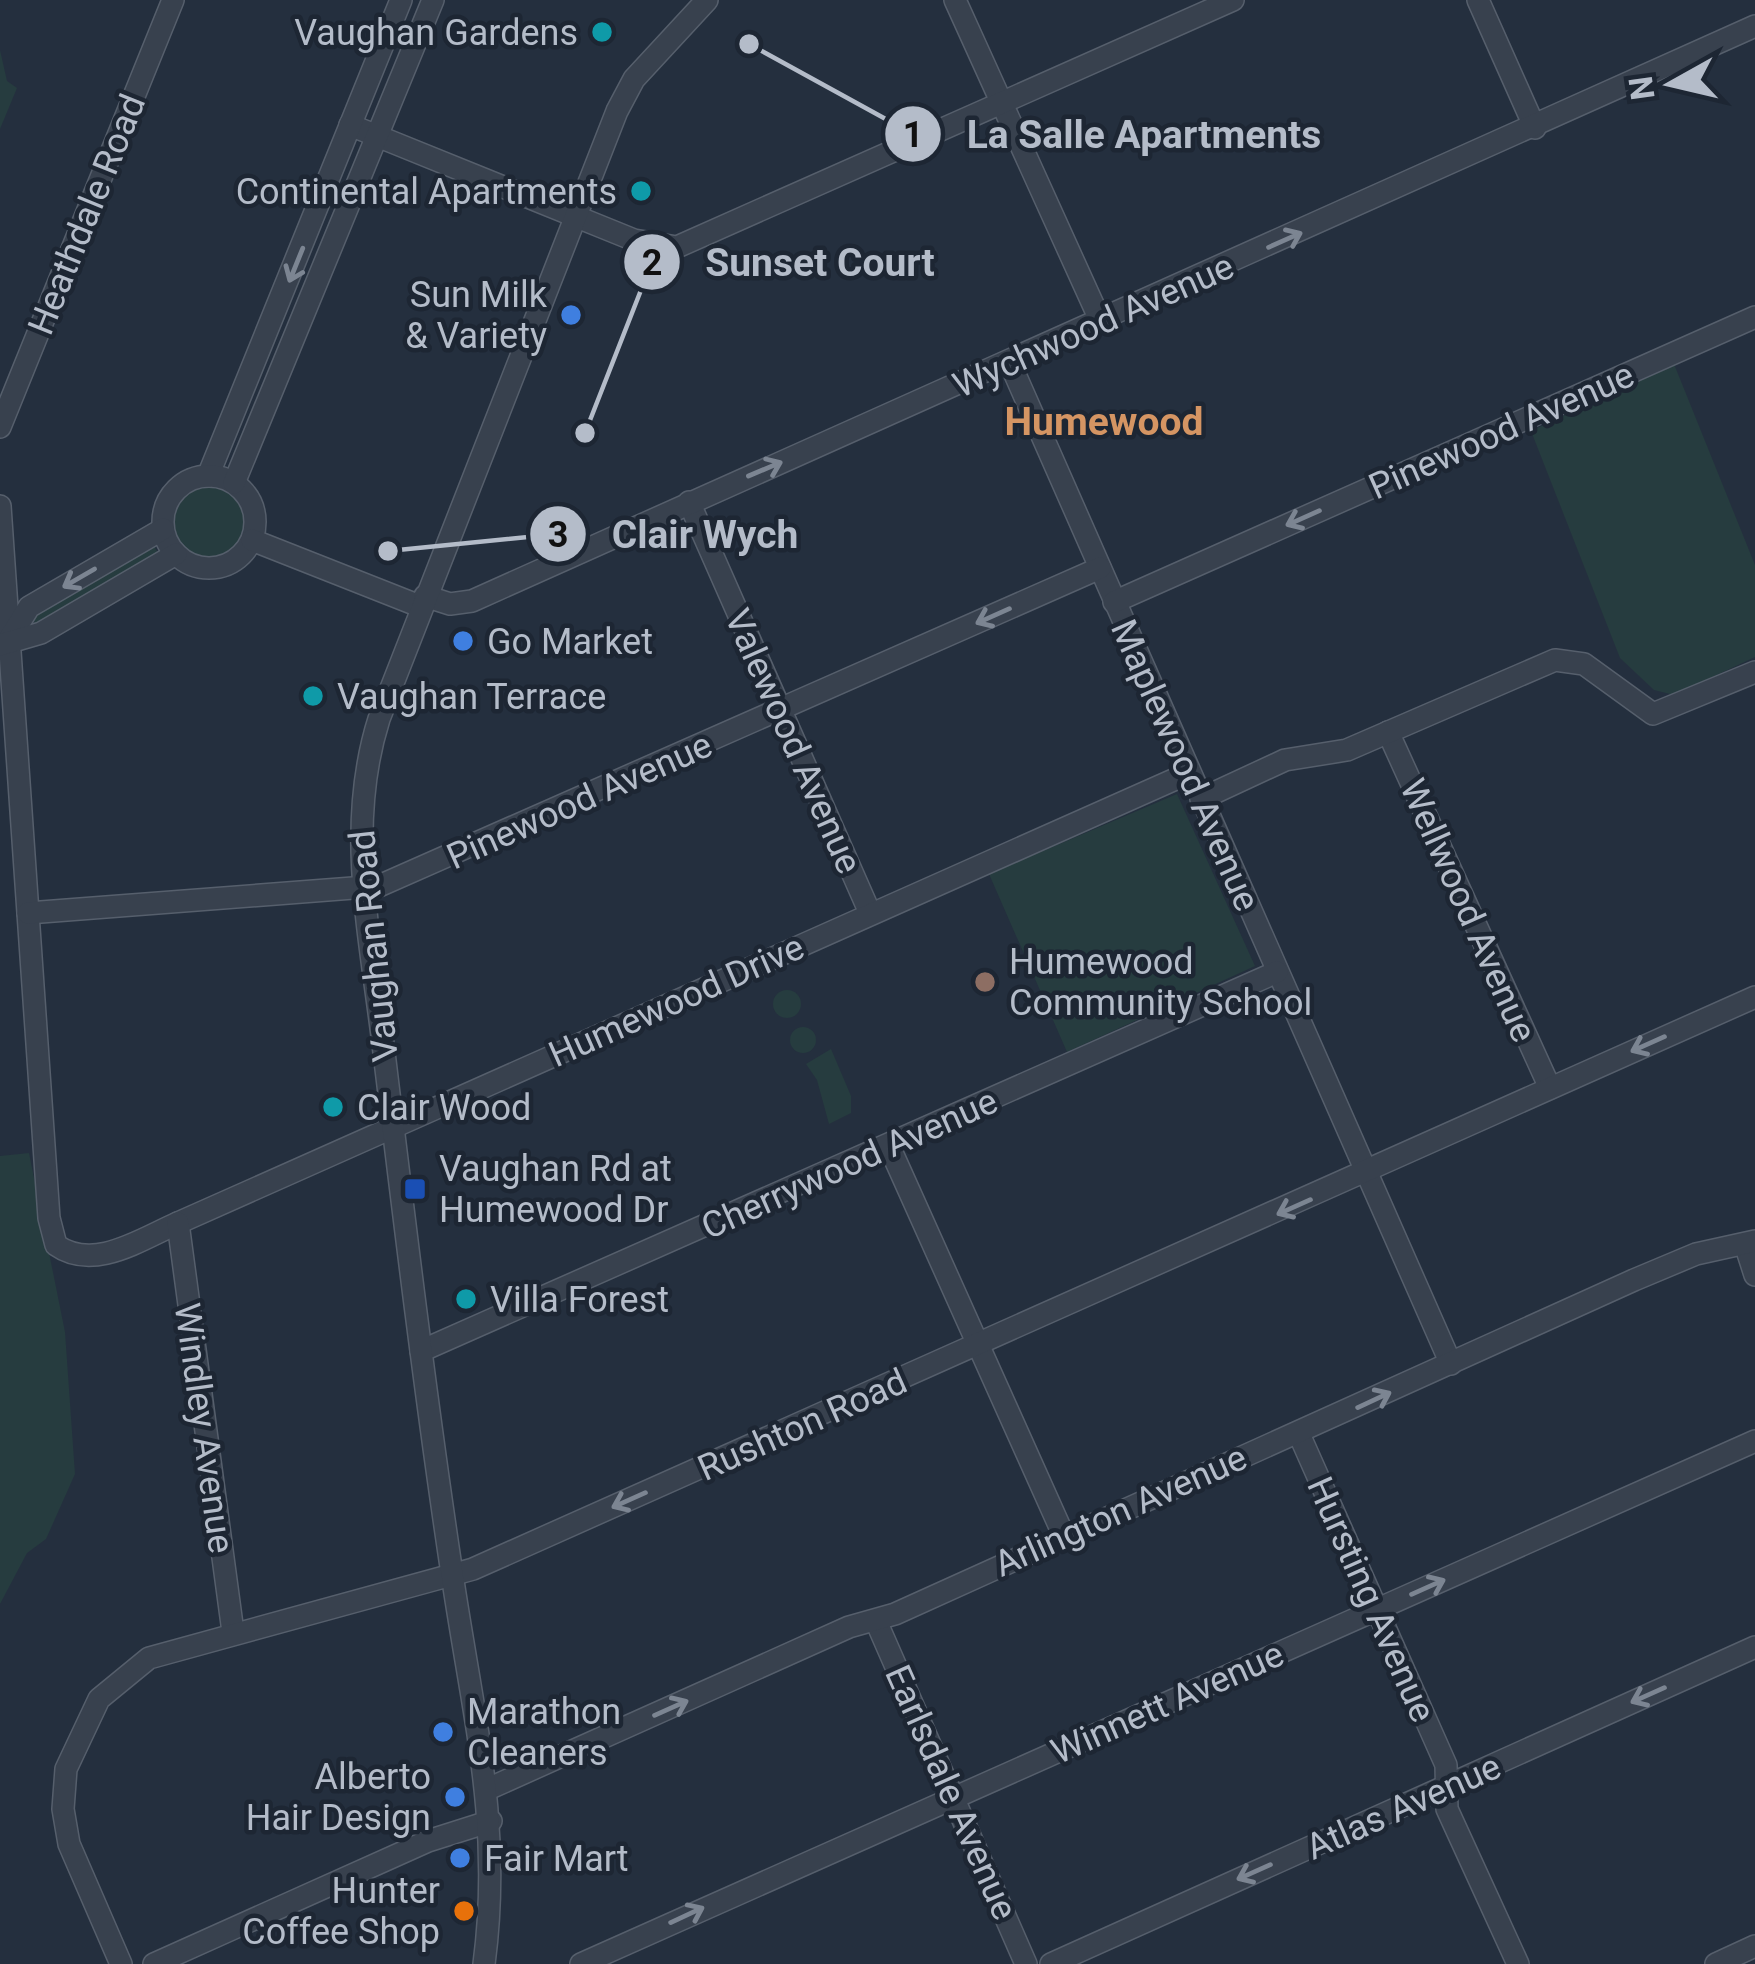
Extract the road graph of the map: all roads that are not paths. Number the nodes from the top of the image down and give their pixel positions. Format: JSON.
{"nodes":[{"id":1,"x":173,"y":0,"type":"edge"},
{"id":2,"x":401,"y":0,"type":"edge"},
{"id":3,"x":433,"y":0,"type":"edge"},
{"id":4,"x":707,"y":0,"type":"edge"},
{"id":5,"x":955,"y":0,"type":"edge"},
{"id":6,"x":1233,"y":0,"type":"edge"},
{"id":7,"x":1478,"y":0,"type":"edge"},
{"id":8,"x":1755,"y":26,"type":"edge"},
{"id":9,"x":1003,"y":103,"type":"junction"},
{"id":10,"x":350,"y":124,"type":"junction"},
{"id":11,"x":1535,"y":128,"type":"junction"},
{"id":12,"x":379,"y":135,"type":"junction"},
{"id":13,"x":578,"y":218,"type":"junction"},
{"id":14,"x":1755,"y":317,"type":"edge"},
{"id":15,"x":1101,"y":322,"type":"junction"},
{"id":16,"x":1010,"y":363,"type":"junction"},
{"id":17,"x":0,"y":427,"type":"edge"},
{"id":18,"x":208,"y":476,"type":"junction"},
{"id":19,"x":234,"y":483,"type":"junction"},
{"id":20,"x":689,"y":502,"type":"junction"},
{"id":21,"x":0,"y":506,"type":"edge"},
{"id":22,"x":164,"y":529,"type":"junction"},
{"id":23,"x":252,"y":539,"type":"junction"},
{"id":24,"x":176,"y":554,"type":"junction"},
{"id":25,"x":1100,"y":568,"type":"junction"},
{"id":26,"x":423,"y":602,"type":"junction"},
{"id":27,"x":1114,"y":602,"type":"junction"},
{"id":28,"x":4,"y":643,"type":"edge"},
{"id":29,"x":1755,"y":672,"type":"edge"},
{"id":30,"x":782,"y":712,"type":"junction"},
{"id":31,"x":1388,"y":732,"type":"junction"},
{"id":32,"x":1189,"y":772,"type":"junction"},
{"id":33,"x":1201,"y":799,"type":"junction"},
{"id":34,"x":364,"y":889,"type":"junction"},
{"id":35,"x":28,"y":913,"type":"junction"},
{"id":36,"x":870,"y":913,"type":"junction"},
{"id":37,"x":1277,"y":972,"type":"junction"},
{"id":38,"x":1755,"y":997,"type":"edge"},
{"id":39,"x":1550,"y":1088,"type":"junction"},
{"id":40,"x":393,"y":1128,"type":"junction"},
{"id":41,"x":889,"y":1146,"type":"junction"},
{"id":42,"x":1366,"y":1174,"type":"junction"},
{"id":43,"x":178,"y":1223,"type":"junction"},
{"id":44,"x":1750,"y":1242,"type":"edge"},
{"id":45,"x":1755,"y":1275,"type":"edge"},
{"id":46,"x":976,"y":1347,"type":"junction"},
{"id":47,"x":421,"y":1351,"type":"junction"},
{"id":48,"x":1451,"y":1364,"type":"junction"},
{"id":49,"x":1299,"y":1434,"type":"junction"},
{"id":50,"x":1755,"y":1441,"type":"edge"},
{"id":51,"x":1063,"y":1534,"type":"junction"},
{"id":52,"x":451,"y":1572,"type":"junction"},
{"id":53,"x":1378,"y":1610,"type":"junction"},
{"id":54,"x":876,"y":1621,"type":"junction"},
{"id":55,"x":232,"y":1632,"type":"junction"},
{"id":56,"x":1755,"y":1647,"type":"edge"},
{"id":57,"x":1446,"y":1786,"type":"junction"},
{"id":58,"x":488,"y":1789,"type":"junction"},
{"id":59,"x":953,"y":1796,"type":"junction"},
{"id":60,"x":491,"y":1821,"type":"junction"},
{"id":61,"x":1755,"y":1946,"type":"edge"},
{"id":62,"x":121,"y":1964,"type":"edge"},
{"id":63,"x":154,"y":1964,"type":"edge"},
{"id":64,"x":484,"y":1964,"type":"edge"},
{"id":65,"x":581,"y":1964,"type":"edge"},
{"id":66,"x":1026,"y":1964,"type":"edge"},
{"id":67,"x":1051,"y":1964,"type":"edge"},
{"id":68,"x":1518,"y":1964,"type":"edge"},
{"id":69,"x":1716,"y":1964,"type":"edge"}],
"edges":[{"from":1,"to":17,"type":"street","name":"Heathdale Road"},
{"from":2,"to":10,"type":"street"},
{"from":3,"to":12,"type":"street"},
{"from":4,"to":13,"type":"street","name":"Vaughan Road"},
{"from":5,"to":9,"type":"street"},
{"from":6,"to":9,"type":"street"},
{"from":7,"to":11,"type":"street"},
{"from":8,"to":11,"type":"street","name":"Wychwood Avenue"},
{"from":9,"to":13,"type":"street"},
{"from":9,"to":15,"type":"street"},
{"from":10,"to":12,"type":"street"},
{"from":10,"to":18,"type":"street","one_way":true},
{"from":15,"to":11,"type":"street","name":"Wychwood Avenue","one_way":true},
{"from":12,"to":13,"type":"street"},
{"from":12,"to":19,"type":"street"},
{"from":13,"to":26,"type":"street","name":"Vaughan Road"},
{"from":14,"to":27,"type":"street","name":"Pinewood Avenue","one_way":true},
{"from":15,"to":16,"type":"street","name":"Wychwood Avenue"},
{"from":20,"to":16,"type":"street","name":"Wychwood Avenue","one_way":true},
{"from":16,"to":25,"type":"street","name":"Maplewood Avenue"},
{"from":18,"to":19,"type":"street"},
{"from":18,"to":22,"type":"street"},
{"from":19,"to":23,"type":"street"},
{"from":20,"to":26,"type":"street","name":"Wychwood Avenue"},
{"from":20,"to":30,"type":"street","name":"Valewood Avenue"},
{"from":21,"to":28,"type":"street"},
{"from":22,"to":24,"type":"street"},
{"from":22,"to":28,"type":"street","one_way":true},
{"from":23,"to":24,"type":"street"},
{"from":23,"to":26,"type":"street"},
{"from":24,"to":28,"type":"street"},
{"from":25,"to":27,"type":"street","name":"Maplewood Avenue"},
{"from":25,"to":30,"type":"street","name":"Pinewood Avenue","one_way":true},
{"from":26,"to":34,"type":"street","name":"Vaughan Road"},
{"from":27,"to":32,"type":"street","name":"Maplewood Avenue"},
{"from":28,"to":35,"type":"street"},
{"from":29,"to":31,"type":"street"},
{"from":30,"to":34,"type":"street","name":"Pinewood Avenue"},
{"from":30,"to":36,"type":"street","name":"Valewood Avenue"},
{"from":31,"to":33,"type":"street"},
{"from":31,"to":39,"type":"street","name":"Wellwood Avenue"},
{"from":32,"to":33,"type":"street","name":"Maplewood Avenue"},
{"from":32,"to":36,"type":"street","name":"Humewood Drive"},
{"from":33,"to":37,"type":"street","name":"Maplewood Avenue"},
{"from":34,"to":35,"type":"street","name":"Pinewood Avenue"},
{"from":34,"to":40,"type":"street","name":"Vaughan Road"},
{"from":35,"to":43,"type":"street","name":"Humewood Drive"},
{"from":36,"to":40,"type":"street","name":"Humewood Drive"},
{"from":37,"to":41,"type":"street","name":"Cherrywood Avenue"},
{"from":37,"to":42,"type":"street","name":"Maplewood Avenue"},
{"from":38,"to":39,"type":"street","name":"Rushton Road","one_way":true},
{"from":39,"to":42,"type":"street","name":"Rushton Road"},
{"from":40,"to":43,"type":"street","name":"Humewood Drive"},
{"from":40,"to":47,"type":"street","name":"Vaughan Road"},
{"from":41,"to":46,"type":"street"},
{"from":41,"to":47,"type":"street","name":"Cherrywood Avenue"},
{"from":42,"to":46,"type":"street","name":"Rushton Road","one_way":true},
{"from":42,"to":48,"type":"street","name":"Maplewood Avenue"},
{"from":43,"to":55,"type":"street","name":"Windley Avenue"},
{"from":44,"to":45,"type":"street"},
{"from":44,"to":48,"type":"street","name":"Arlington Avenue"},
{"from":46,"to":51,"type":"street"},
{"from":46,"to":52,"type":"street","name":"Rushton Road","one_way":true},
{"from":47,"to":52,"type":"street","name":"Vaughan Road"},
{"from":49,"to":48,"type":"street","name":"Arlington Avenue","one_way":true},
{"from":49,"to":51,"type":"street","name":"Arlington Avenue"},
{"from":49,"to":53,"type":"street","name":"Hursting Avenue"},
{"from":53,"to":50,"type":"street","name":"Winnett Avenue","one_way":true},
{"from":51,"to":54,"type":"street","name":"Arlington Avenue"},
{"from":52,"to":55,"type":"street","name":"Rushton Road"},
{"from":52,"to":58,"type":"street","name":"Vaughan Road"},
{"from":53,"to":57,"type":"street","name":"Hursting Avenue"},
{"from":53,"to":59,"type":"street","name":"Winnett Avenue"},
{"from":58,"to":54,"type":"street","name":"Arlington Avenue","one_way":true},
{"from":54,"to":59,"type":"street","name":"Earlsdale Avenue"},
{"from":55,"to":62,"type":"street","name":"Rushton Road"},
{"from":56,"to":57,"type":"street","name":"Atlas Avenue","one_way":true},
{"from":57,"to":67,"type":"street","name":"Atlas Avenue","one_way":true},
{"from":57,"to":68,"type":"street","name":"Hursting Avenue"},
{"from":58,"to":60,"type":"street","name":"Vaughan Road"},
{"from":65,"to":59,"type":"street","name":"Winnett Avenue","one_way":true},
{"from":59,"to":66,"type":"street","name":"Earlsdale Avenue"},
{"from":60,"to":63,"type":"street"},
{"from":60,"to":64,"type":"street","name":"Vaughan Road"},
{"from":61,"to":69,"type":"street"}]}
